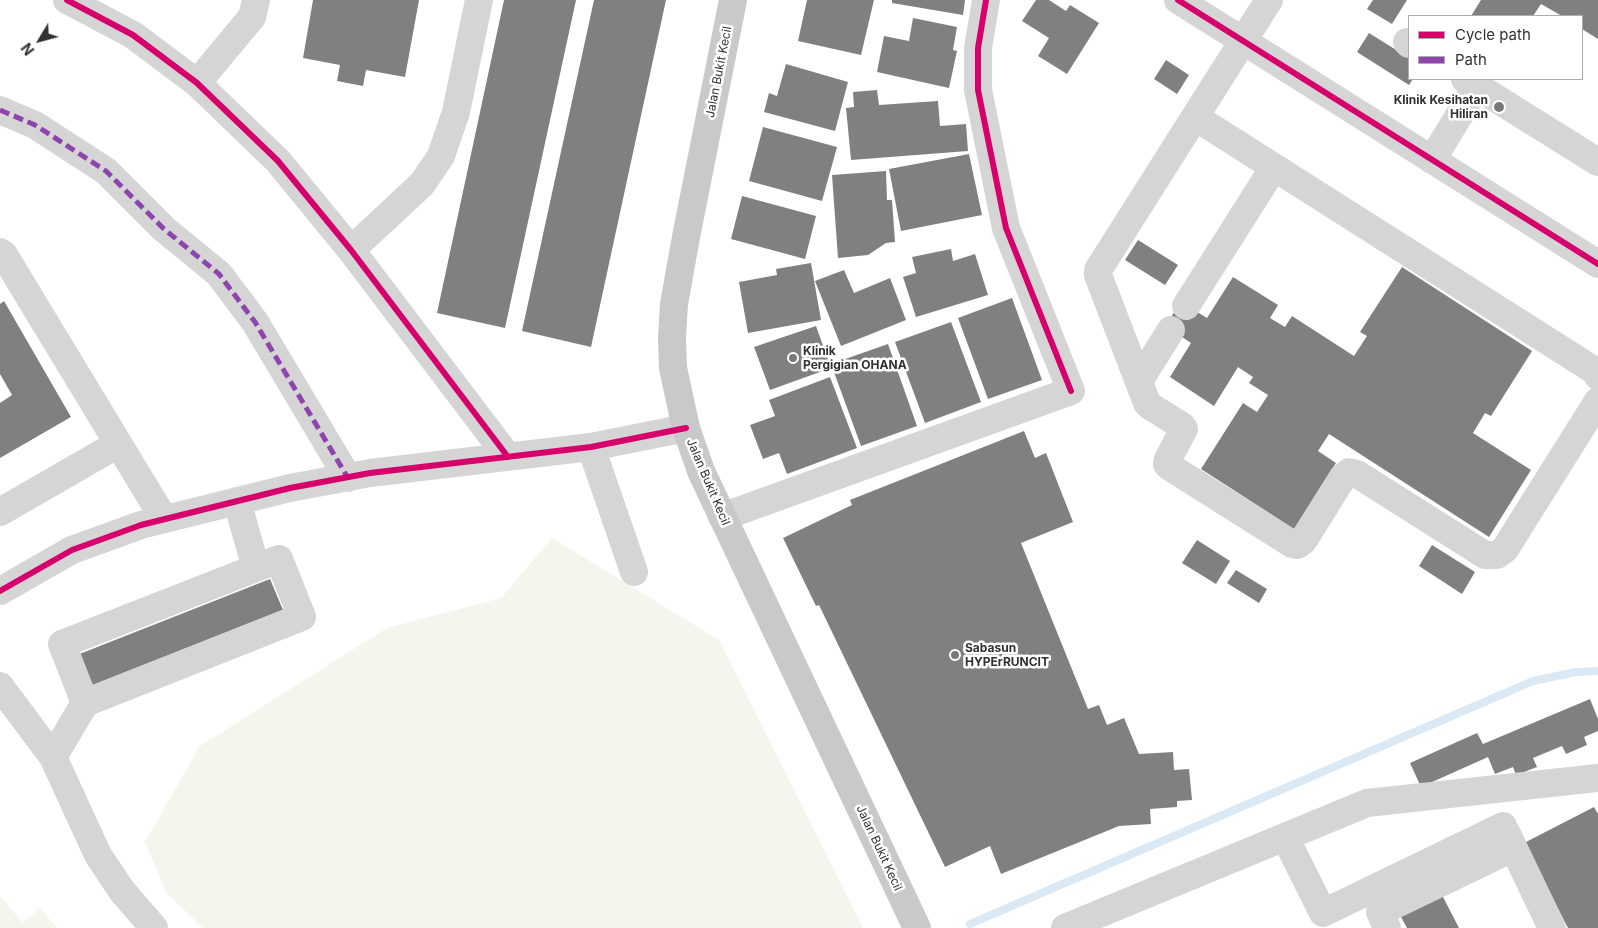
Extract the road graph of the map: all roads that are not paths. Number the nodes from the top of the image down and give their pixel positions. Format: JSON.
{"nodes":[{"id":1,"x":67,"y":0,"type":"edge"},
{"id":2,"x":256,"y":0,"type":"edge"},
{"id":3,"x":479,"y":0,"type":"edge"},
{"id":4,"x":733,"y":0,"type":"edge"},
{"id":5,"x":986,"y":0,"type":"edge"},
{"id":6,"x":1178,"y":0,"type":"edge"},
{"id":7,"x":1269,"y":0,"type":"edge"},
{"id":8,"x":1242,"y":41,"type":"junction"},
{"id":9,"x":1471,"y":82,"type":"edge"},
{"id":10,"x":197,"y":83,"type":"junction"},
{"id":11,"x":0,"y":110,"type":"edge"},
{"id":12,"x":1195,"y":117,"type":"junction"},
{"id":13,"x":1432,"y":160,"type":"junction"},
{"id":14,"x":1598,"y":162,"type":"edge"},
{"id":15,"x":1274,"y":167,"type":"junction"},
{"id":16,"x":351,"y":250,"type":"junction"},
{"id":17,"x":0,"y":252,"type":"edge"},
{"id":18,"x":1598,"y":264,"type":"edge"},
{"id":19,"x":1186,"y":306,"type":"dead end"},
{"id":20,"x":1171,"y":330,"type":"dead end"},
{"id":21,"x":1598,"y":376,"type":"edge"},
{"id":22,"x":1139,"y":381,"type":"junction"},
{"id":23,"x":1598,"y":401,"type":"edge"},
{"id":24,"x":686,"y":428,"type":"junction"},
{"id":25,"x":118,"y":444,"type":"junction"},
{"id":26,"x":591,"y":447,"type":"junction"},
{"id":27,"x":508,"y":457,"type":"junction"},
{"id":28,"x":348,"y":478,"type":"junction"},
{"id":29,"x":237,"y":501,"type":"junction"},
{"id":30,"x":0,"y":512,"type":"edge"},
{"id":31,"x":722,"y":517,"type":"junction"},
{"id":32,"x":164,"y":519,"type":"junction"},
{"id":33,"x":256,"y":568,"type":"junction"},
{"id":34,"x":634,"y":572,"type":"dead end"},
{"id":35,"x":0,"y":591,"type":"edge"},
{"id":36,"x":0,"y":686,"type":"edge"},
{"id":37,"x":85,"y":703,"type":"junction"},
{"id":38,"x":54,"y":757,"type":"junction"},
{"id":39,"x":1598,"y":778,"type":"edge"},
{"id":40,"x":1485,"y":790,"type":"junction"},
{"id":41,"x":1285,"y":837,"type":"junction"},
{"id":42,"x":1508,"y":837,"type":"junction"},
{"id":43,"x":154,"y":928,"type":"edge"},
{"id":44,"x":917,"y":928,"type":"edge"},
{"id":45,"x":1065,"y":928,"type":"edge"},
{"id":46,"x":1388,"y":928,"type":"edge"},
{"id":47,"x":1552,"y":928,"type":"edge"}],
"edges":[{"from":1,"to":10,"type":"street"},
{"from":2,"to":10,"type":"street"},
{"from":3,"to":16,"type":"street"},
{"from":4,"to":24,"type":"main road","name":"Jalan Bukit Kecil"},
{"from":5,"to":31,"type":"street"},
{"from":6,"to":8,"type":"street"},
{"from":7,"to":8,"type":"street"},
{"from":8,"to":12,"type":"street"},
{"from":8,"to":13,"type":"street"},
{"from":9,"to":13,"type":"street"},
{"from":9,"to":14,"type":"street"},
{"from":10,"to":16,"type":"street"},
{"from":11,"to":28,"type":"street"},
{"from":12,"to":15,"type":"street"},
{"from":12,"to":22,"type":"street"},
{"from":13,"to":18,"type":"street"},
{"from":15,"to":19,"type":"street"},
{"from":15,"to":21,"type":"street"},
{"from":16,"to":27,"type":"street"},
{"from":17,"to":25,"type":"street"},
{"from":20,"to":22,"type":"street"},
{"from":22,"to":23,"type":"street"},
{"from":24,"to":26,"type":"street"},
{"from":24,"to":31,"type":"main road","name":"Jalan Bukit Kecil"},
{"from":25,"to":30,"type":"street"},
{"from":25,"to":32,"type":"street"},
{"from":26,"to":27,"type":"street"},
{"from":26,"to":34,"type":"street"},
{"from":27,"to":28,"type":"street"},
{"from":28,"to":29,"type":"street"},
{"from":29,"to":32,"type":"street"},
{"from":29,"to":33,"type":"street"},
{"from":31,"to":44,"type":"main road","name":"Jalan Bukit Kecil"},
{"from":32,"to":35,"type":"street"},
{"from":33,"to":37,"type":"street"},
{"from":33,"to":37,"type":"street"},
{"from":36,"to":38,"type":"street"},
{"from":37,"to":38,"type":"street"},
{"from":38,"to":43,"type":"street"},
{"from":39,"to":40,"type":"street"},
{"from":40,"to":41,"type":"street"},
{"from":40,"to":42,"type":"street"},
{"from":41,"to":42,"type":"street"},
{"from":41,"to":45,"type":"street"},
{"from":42,"to":46,"type":"street"},
{"from":42,"to":47,"type":"street"}]}
